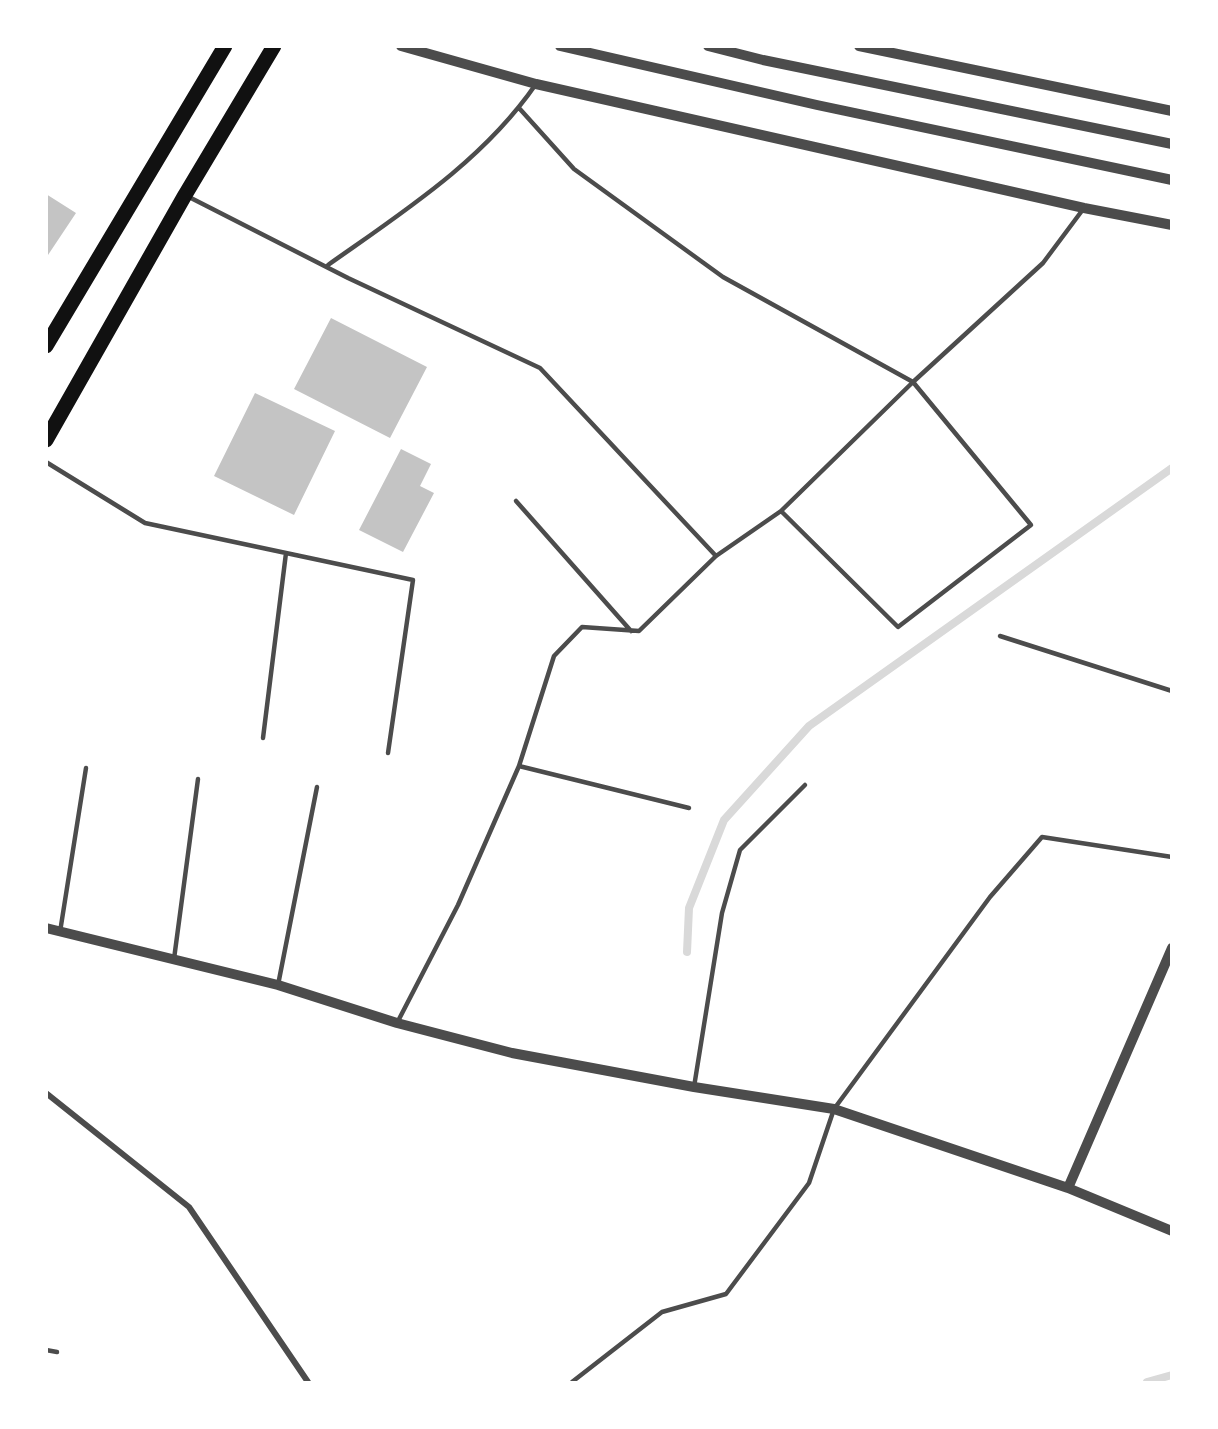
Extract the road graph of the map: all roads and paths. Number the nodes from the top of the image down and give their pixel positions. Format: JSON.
{"nodes":[{"id":1,"x":225,"y":46,"type":"edge"},
{"id":2,"x":274,"y":46,"type":"edge"},
{"id":3,"x":401,"y":46,"type":"edge"},
{"id":4,"x":560,"y":46,"type":"edge"},
{"id":5,"x":708,"y":46,"type":"edge"},
{"id":6,"x":859,"y":46,"type":"edge"},
{"id":7,"x":536,"y":84,"type":"junction"},
{"id":8,"x":519,"y":108,"type":"junction"},
{"id":9,"x":1172,"y":111,"type":"edge"},
{"id":10,"x":1172,"y":144,"type":"edge"},
{"id":11,"x":1172,"y":180,"type":"edge"},
{"id":12,"x":185,"y":195,"type":"junction"},
{"id":13,"x":1084,"y":208,"type":"junction"},
{"id":14,"x":1172,"y":225,"type":"edge"},
{"id":15,"x":328,"y":265,"type":"junction"},
{"id":16,"x":46,"y":346,"type":"edge"},
{"id":17,"x":914,"y":382,"type":"junction"},
{"id":18,"x":46,"y":440,"type":"edge"},
{"id":19,"x":46,"y":462,"type":"edge"},
{"id":20,"x":516,"y":501,"type":"dead end"},
{"id":21,"x":781,"y":511,"type":"junction"},
{"id":22,"x":286,"y":553,"type":"junction"},
{"id":23,"x":716,"y":556,"type":"junction"},
{"id":24,"x":631,"y":631,"type":"junction"},
{"id":25,"x":1000,"y":636,"type":"dead end"},
{"id":26,"x":1172,"y":691,"type":"edge"},
{"id":27,"x":263,"y":738,"type":"dead end"},
{"id":28,"x":388,"y":753,"type":"dead end"},
{"id":29,"x":519,"y":766,"type":"junction"},
{"id":30,"x":86,"y":768,"type":"dead end"},
{"id":31,"x":198,"y":779,"type":"dead end"},
{"id":32,"x":805,"y":785,"type":"dead end"},
{"id":33,"x":317,"y":787,"type":"dead end"},
{"id":34,"x":689,"y":808,"type":"dead end"},
{"id":35,"x":1172,"y":857,"type":"edge"},
{"id":36,"x":46,"y":928,"type":"edge"},
{"id":37,"x":60,"y":932,"type":"junction"},
{"id":38,"x":1172,"y":948,"type":"edge"},
{"id":39,"x":174,"y":959,"type":"junction"},
{"id":40,"x":278,"y":985,"type":"junction"},
{"id":41,"x":397,"y":1023,"type":"junction"},
{"id":42,"x":694,"y":1087,"type":"junction"},
{"id":43,"x":46,"y":1093,"type":"edge"},
{"id":44,"x":834,"y":1108,"type":"junction"},
{"id":45,"x":1068,"y":1188,"type":"junction"},
{"id":46,"x":1172,"y":1231,"type":"edge"},
{"id":47,"x":46,"y":1350,"type":"edge"},
{"id":48,"x":57,"y":1352,"type":"dead end"},
{"id":49,"x":308,"y":1383,"type":"edge"},
{"id":50,"x":572,"y":1383,"type":"edge"}],
"edges":[{"from":1,"to":16,"type":"main road"},
{"from":2,"to":12,"type":"main road"},
{"from":3,"to":7,"type":"street"},
{"from":4,"to":11,"type":"street"},
{"from":5,"to":10,"type":"street"},
{"from":6,"to":9,"type":"street"},
{"from":7,"to":8,"type":"lane"},
{"from":7,"to":13,"type":"street"},
{"from":8,"to":15,"type":"lane"},
{"from":8,"to":17,"type":"lane"},
{"from":12,"to":15,"type":"lane"},
{"from":12,"to":18,"type":"main road"},
{"from":13,"to":14,"type":"street"},
{"from":13,"to":17,"type":"lane"},
{"from":15,"to":23,"type":"lane"},
{"from":17,"to":21,"type":"lane"},
{"from":17,"to":21,"type":"lane"},
{"from":19,"to":22,"type":"lane"},
{"from":20,"to":24,"type":"lane"},
{"from":21,"to":23,"type":"lane"},
{"from":22,"to":27,"type":"lane"},
{"from":22,"to":28,"type":"lane"},
{"from":23,"to":24,"type":"lane"},
{"from":24,"to":29,"type":"lane"},
{"from":25,"to":26,"type":"lane"},
{"from":29,"to":34,"type":"lane"},
{"from":29,"to":41,"type":"lane"},
{"from":30,"to":37,"type":"lane"},
{"from":31,"to":39,"type":"lane"},
{"from":32,"to":42,"type":"lane"},
{"from":33,"to":40,"type":"lane"},
{"from":35,"to":44,"type":"lane"},
{"from":36,"to":37,"type":"street"},
{"from":37,"to":39,"type":"street"},
{"from":38,"to":45,"type":"street"},
{"from":39,"to":40,"type":"street"},
{"from":40,"to":41,"type":"street"},
{"from":41,"to":42,"type":"street"},
{"from":42,"to":44,"type":"street"},
{"from":43,"to":49,"type":"street"},
{"from":44,"to":45,"type":"street"},
{"from":44,"to":50,"type":"lane"},
{"from":45,"to":46,"type":"street"},
{"from":47,"to":48,"type":"lane"}]}
